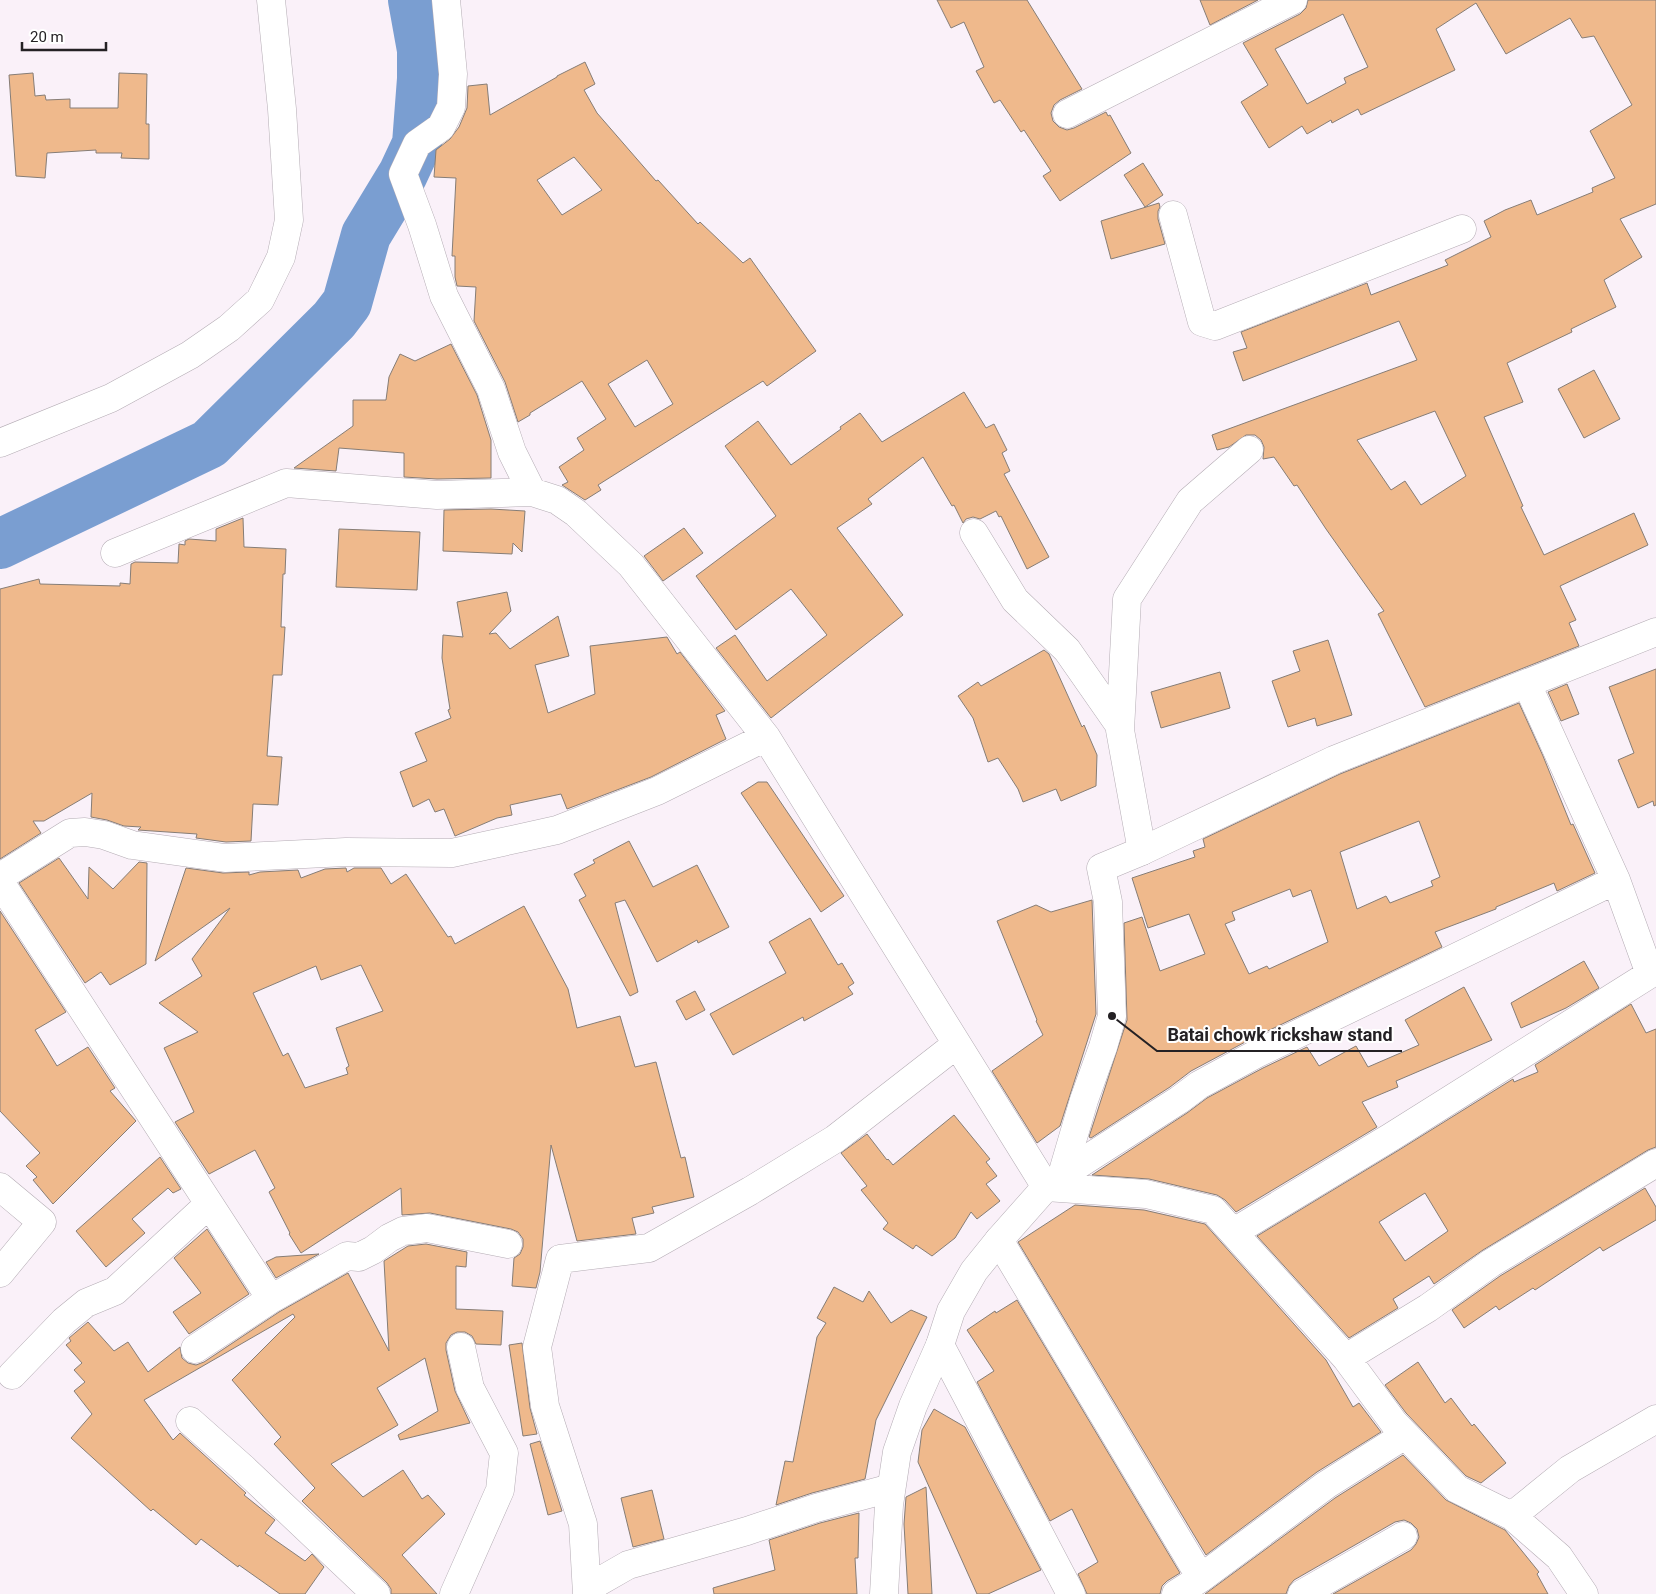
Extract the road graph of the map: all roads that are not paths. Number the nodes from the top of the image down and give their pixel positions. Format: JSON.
{"nodes":[{"id":1,"x":271,"y":0,"type":"edge"},
{"id":2,"x":446,"y":0,"type":"edge"},
{"id":3,"x":1293,"y":0,"type":"edge"},
{"id":4,"x":1067,"y":114,"type":"dead end"},
{"id":5,"x":1173,"y":215,"type":"dead end"},
{"id":6,"x":1462,"y":229,"type":"dead end"},
{"id":7,"x":0,"y":442,"type":"edge"},
{"id":8,"x":1249,"y":450,"type":"dead end"},
{"id":9,"x":532,"y":492,"type":"junction"},
{"id":10,"x":974,"y":533,"type":"dead end"},
{"id":11,"x":115,"y":553,"type":"dead end"},
{"id":12,"x":1654,"y":639,"type":"edge"},
{"id":13,"x":1527,"y":684,"type":"junction"},
{"id":14,"x":1120,"y":726,"type":"junction"},
{"id":15,"x":766,"y":738,"type":"junction"},
{"id":16,"x":1142,"y":851,"type":"junction"},
{"id":17,"x":0,"y":877,"type":"edge"},
{"id":18,"x":1616,"y":880,"type":"junction"},
{"id":19,"x":0,"y":882,"type":"edge"},
{"id":20,"x":957,"y":1044,"type":"junction"},
{"id":21,"x":1656,"y":1163,"type":"edge"},
{"id":22,"x":1054,"y":1181,"type":"junction"},
{"id":23,"x":0,"y":1187,"type":"edge"},
{"id":24,"x":209,"y":1204,"type":"junction"},
{"id":25,"x":1234,"y":1232,"type":"junction"},
{"id":26,"x":999,"y":1240,"type":"junction"},
{"id":27,"x":508,"y":1244,"type":"dead end"},
{"id":28,"x":0,"y":1273,"type":"edge"},
{"id":29,"x":271,"y":1299,"type":"junction"},
{"id":30,"x":940,"y":1345,"type":"junction"},
{"id":31,"x":461,"y":1347,"type":"dead end"},
{"id":32,"x":195,"y":1349,"type":"dead end"},
{"id":33,"x":1346,"y":1358,"type":"junction"},
{"id":34,"x":12,"y":1375,"type":"dead end"},
{"id":35,"x":1656,"y":1419,"type":"edge"},
{"id":36,"x":190,"y":1421,"type":"dead end"},
{"id":37,"x":1405,"y":1435,"type":"junction"},
{"id":38,"x":891,"y":1488,"type":"junction"},
{"id":39,"x":1512,"y":1516,"type":"junction"},
{"id":40,"x":1403,"y":1536,"type":"dead end"},
{"id":41,"x":1201,"y":1578,"type":"junction"},
{"id":42,"x":587,"y":1591,"type":"edge"},
{"id":43,"x":376,"y":1594,"type":"edge"},
{"id":44,"x":454,"y":1594,"type":"edge"},
{"id":45,"x":884,"y":1594,"type":"edge"},
{"id":46,"x":1071,"y":1594,"type":"edge"},
{"id":47,"x":1176,"y":1594,"type":"edge"},
{"id":48,"x":1302,"y":1594,"type":"edge"},
{"id":49,"x":1584,"y":1594,"type":"edge"}],
"edges":[{"from":1,"to":7,"type":"street"},
{"from":2,"to":9,"type":"street"},
{"from":3,"to":4,"type":"street"},
{"from":5,"to":6,"type":"street"},
{"from":8,"to":14,"type":"street"},
{"from":9,"to":11,"type":"street"},
{"from":9,"to":15,"type":"street"},
{"from":10,"to":14,"type":"street"},
{"from":12,"to":13,"type":"street"},
{"from":13,"to":16,"type":"street"},
{"from":13,"to":18,"type":"street"},
{"from":14,"to":16,"type":"street"},
{"from":15,"to":17,"type":"street"},
{"from":15,"to":20,"type":"street"},
{"from":16,"to":22,"type":"street"},
{"from":18,"to":22,"type":"street"},
{"from":18,"to":25,"type":"street"},
{"from":19,"to":24,"type":"street"},
{"from":20,"to":22,"type":"street"},
{"from":20,"to":42,"type":"street"},
{"from":21,"to":33,"type":"street"},
{"from":22,"to":25,"type":"street"},
{"from":22,"to":26,"type":"street"},
{"from":23,"to":28,"type":"street"},
{"from":24,"to":29,"type":"street"},
{"from":24,"to":34,"type":"street"},
{"from":25,"to":33,"type":"street"},
{"from":26,"to":30,"type":"street"},
{"from":26,"to":41,"type":"street"},
{"from":27,"to":29,"type":"street"},
{"from":29,"to":32,"type":"street"},
{"from":30,"to":38,"type":"street"},
{"from":30,"to":46,"type":"street"},
{"from":31,"to":44,"type":"street"},
{"from":33,"to":37,"type":"street"},
{"from":35,"to":39,"type":"street"},
{"from":36,"to":43,"type":"street"},
{"from":37,"to":39,"type":"street"},
{"from":37,"to":41,"type":"street"},
{"from":38,"to":42,"type":"street"},
{"from":38,"to":45,"type":"street"},
{"from":39,"to":49,"type":"street"},
{"from":40,"to":48,"type":"street"},
{"from":41,"to":47,"type":"street"}]}
